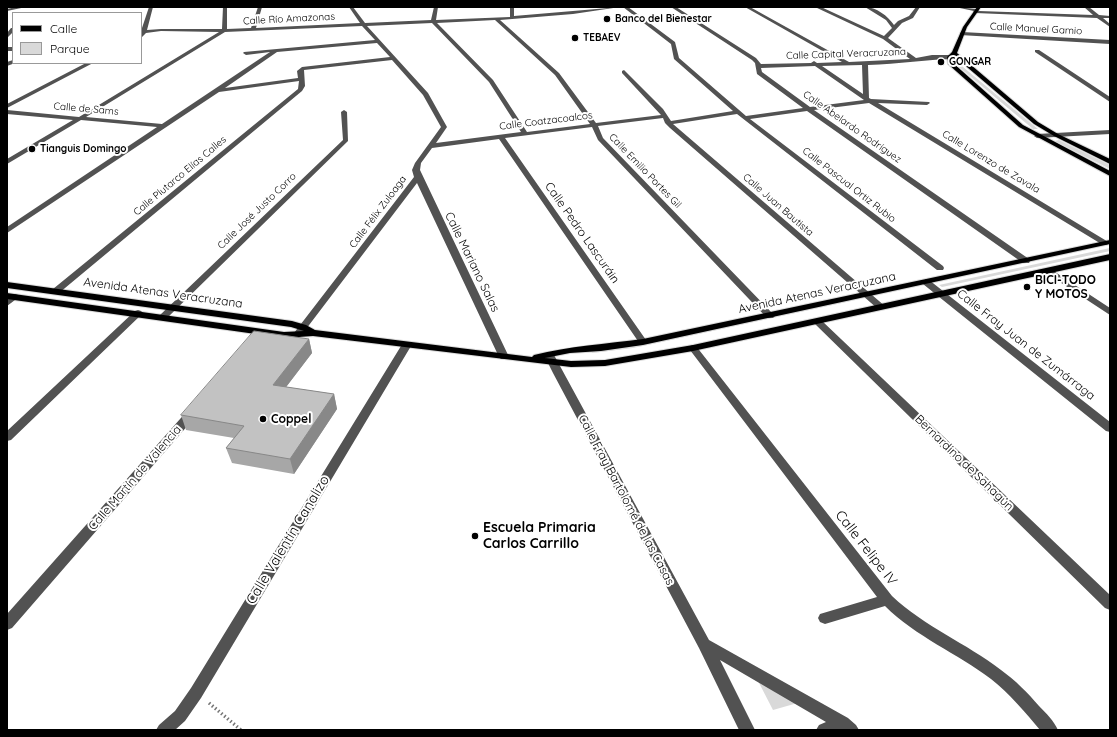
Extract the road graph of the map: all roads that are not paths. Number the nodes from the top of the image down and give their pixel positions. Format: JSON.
{"nodes":[{"id":1,"x":24,"y":7,"type":"edge"},
{"id":2,"x":151,"y":7,"type":"edge"},
{"id":3,"x":225,"y":7,"type":"edge"},
{"id":4,"x":260,"y":7,"type":"edge"},
{"id":5,"x":351,"y":7,"type":"edge"},
{"id":6,"x":436,"y":7,"type":"edge"},
{"id":7,"x":512,"y":7,"type":"edge"},
{"id":8,"x":618,"y":7,"type":"edge"},
{"id":9,"x":626,"y":7,"type":"edge"},
{"id":10,"x":673,"y":7,"type":"edge"},
{"id":11,"x":747,"y":7,"type":"edge"},
{"id":12,"x":817,"y":7,"type":"edge"},
{"id":13,"x":867,"y":7,"type":"edge"},
{"id":14,"x":918,"y":7,"type":"edge"},
{"id":15,"x":957,"y":7,"type":"edge"},
{"id":16,"x":1086,"y":7,"type":"edge"},
{"id":17,"x":597,"y":9,"type":"edge"},
{"id":18,"x":7,"y":10,"type":"edge"},
{"id":19,"x":977,"y":10,"type":"edge"},
{"id":20,"x":1098,"y":16,"type":"junction"},
{"id":21,"x":1110,"y":17,"type":"edge"},
{"id":22,"x":495,"y":18,"type":"junction"},
{"id":23,"x":512,"y":18,"type":"junction"},
{"id":24,"x":434,"y":21,"type":"junction"},
{"id":25,"x":363,"y":24,"type":"junction"},
{"id":26,"x":1110,"y":26,"type":"edge"},
{"id":27,"x":894,"y":28,"type":"junction"},
{"id":28,"x":253,"y":30,"type":"junction"},
{"id":29,"x":224,"y":31,"type":"junction"},
{"id":30,"x":142,"y":33,"type":"edge"},
{"id":31,"x":962,"y":34,"type":"junction"},
{"id":32,"x":885,"y":38,"type":"junction"},
{"id":33,"x":379,"y":41,"type":"junction"},
{"id":34,"x":1110,"y":42,"type":"edge"},
{"id":35,"x":1038,"y":51,"type":"dead end"},
{"id":36,"x":274,"y":52,"type":"junction"},
{"id":37,"x":246,"y":53,"type":"dead end"},
{"id":38,"x":954,"y":56,"type":"junction"},
{"id":39,"x":394,"y":58,"type":"junction"},
{"id":40,"x":915,"y":60,"type":"junction"},
{"id":41,"x":814,"y":63,"type":"junction"},
{"id":42,"x":848,"y":63,"type":"junction"},
{"id":43,"x":866,"y":63,"type":"junction"},
{"id":44,"x":88,"y":64,"type":"edge"},
{"id":45,"x":758,"y":66,"type":"junction"},
{"id":46,"x":624,"y":72,"type":"dead end"},
{"id":47,"x":302,"y":79,"type":"junction"},
{"id":48,"x":217,"y":90,"type":"junction"},
{"id":49,"x":868,"y":99,"type":"junction"},
{"id":50,"x":1110,"y":100,"type":"edge"},
{"id":51,"x":927,"y":103,"type":"dead end"},
{"id":52,"x":7,"y":106,"type":"edge"},
{"id":53,"x":808,"y":109,"type":"junction"},
{"id":54,"x":7,"y":112,"type":"edge"},
{"id":55,"x":344,"y":112,"type":"dead end"},
{"id":56,"x":738,"y":112,"type":"junction"},
{"id":57,"x":81,"y":118,"type":"junction"},
{"id":58,"x":746,"y":118,"type":"junction"},
{"id":59,"x":666,"y":119,"type":"junction"},
{"id":60,"x":594,"y":125,"type":"junction"},
{"id":61,"x":164,"y":126,"type":"junction"},
{"id":62,"x":1110,"y":132,"type":"edge"},
{"id":63,"x":525,"y":134,"type":"junction"},
{"id":64,"x":1056,"y":135,"type":"junction"},
{"id":65,"x":1037,"y":136,"type":"junction"},
{"id":66,"x":500,"y":137,"type":"junction"},
{"id":67,"x":430,"y":146,"type":"junction"},
{"id":68,"x":7,"y":162,"type":"edge"},
{"id":69,"x":1110,"y":162,"type":"edge"},
{"id":70,"x":1110,"y":174,"type":"edge"},
{"id":71,"x":418,"y":177,"type":"junction"},
{"id":72,"x":7,"y":231,"type":"edge"},
{"id":73,"x":1108,"y":243,"type":"edge"},
{"id":74,"x":1110,"y":257,"type":"edge"},
{"id":75,"x":1026,"y":261,"type":"junction"},
{"id":76,"x":940,"y":268,"type":"dead end"},
{"id":77,"x":1049,"y":271,"type":"junction"},
{"id":78,"x":926,"y":282,"type":"junction"},
{"id":79,"x":7,"y":285,"type":"edge"},
{"id":80,"x":56,"y":291,"type":"junction"},
{"id":81,"x":941,"y":294,"type":"junction"},
{"id":82,"x":868,"y":295,"type":"junction"},
{"id":83,"x":11,"y":297,"type":"edge"},
{"id":84,"x":7,"y":303,"type":"edge"},
{"id":85,"x":174,"y":307,"type":"junction"},
{"id":86,"x":881,"y":307,"type":"junction"},
{"id":87,"x":1110,"y":312,"type":"edge"},
{"id":88,"x":138,"y":313,"type":"junction"},
{"id":89,"x":770,"y":316,"type":"junction"},
{"id":90,"x":163,"y":317,"type":"junction"},
{"id":91,"x":818,"y":322,"type":"junction"},
{"id":92,"x":303,"y":327,"type":"junction"},
{"id":93,"x":313,"y":333,"type":"junction"},
{"id":94,"x":297,"y":336,"type":"junction"},
{"id":95,"x":643,"y":342,"type":"junction"},
{"id":96,"x":406,"y":346,"type":"junction"},
{"id":97,"x":693,"y":348,"type":"junction"},
{"id":98,"x":504,"y":357,"type":"junction"},
{"id":99,"x":550,"y":358,"type":"junction"},
{"id":100,"x":198,"y":406,"type":"edge"},
{"id":101,"x":1110,"y":428,"type":"edge"},
{"id":102,"x":7,"y":437,"type":"edge"},
{"id":103,"x":887,"y":600,"type":"junction"},
{"id":104,"x":1110,"y":604,"type":"edge"},
{"id":105,"x":825,"y":618,"type":"dead end"},
{"id":106,"x":7,"y":624,"type":"edge"},
{"id":107,"x":704,"y":644,"type":"junction"},
{"id":108,"x":847,"y":727,"type":"edge"},
{"id":109,"x":164,"y":730,"type":"edge"},
{"id":110,"x":747,"y":730,"type":"edge"},
{"id":111,"x":824,"y":730,"type":"edge"},
{"id":112,"x":1050,"y":730,"type":"edge"}],
"edges":[{"from":1,"to":18,"type":"street"},
{"from":2,"to":30,"type":"street"},
{"from":3,"to":29,"type":"street"},
{"from":4,"to":28,"type":"street"},
{"from":5,"to":25,"type":"street","name":"Calle Félix Zuloaga"},
{"from":6,"to":24,"type":"street"},
{"from":7,"to":23,"type":"street"},
{"from":8,"to":17,"type":"street","name":"Calle Río Amazonas"},
{"from":9,"to":56,"type":"street","name":"Calle Pascual Ortiz Rubio"},
{"from":10,"to":45,"type":"street","name":"Calle Abelardo Rodríguez"},
{"from":11,"to":42,"type":"street"},
{"from":12,"to":32,"type":"street"},
{"from":13,"to":27,"type":"street"},
{"from":14,"to":27,"type":"street"},
{"from":15,"to":19,"type":"street"},
{"from":16,"to":20,"type":"street"},
{"from":17,"to":23,"type":"street","name":"Calle Río Amazonas"},
{"from":19,"to":20,"type":"street"},
{"from":19,"to":31,"type":"main road"},
{"from":20,"to":21,"type":"street"},
{"from":20,"to":26,"type":"street"},
{"from":22,"to":23,"type":"street","name":"Calle Río Amazonas"},
{"from":22,"to":24,"type":"street","name":"Calle Río Amazonas"},
{"from":22,"to":60,"type":"street","name":"Calle Emilio Portes Gil"},
{"from":24,"to":25,"type":"street","name":"Calle Río Amazonas"},
{"from":24,"to":63,"type":"street"},
{"from":25,"to":28,"type":"street","name":"Calle Río Amazonas"},
{"from":25,"to":33,"type":"street","name":"Calle Félix Zuloaga"},
{"from":27,"to":32,"type":"street"},
{"from":28,"to":29,"type":"street","name":"Calle Río Amazonas"},
{"from":29,"to":30,"type":"street","name":"Calle Río Amazonas"},
{"from":29,"to":57,"type":"street"},
{"from":31,"to":34,"type":"street","name":"Calle Manuel Gamio"},
{"from":31,"to":38,"type":"main road"},
{"from":32,"to":40,"type":"street"},
{"from":33,"to":36,"type":"street"},
{"from":33,"to":39,"type":"street","name":"Calle Félix Zuloaga"},
{"from":35,"to":50,"type":"street"},
{"from":36,"to":37,"type":"street"},
{"from":36,"to":48,"type":"street"},
{"from":38,"to":40,"type":"street","name":"Calle Capital Veracruzana"},
{"from":38,"to":64,"type":"main road"},
{"from":38,"to":65,"type":"main road"},
{"from":39,"to":47,"type":"street","name":"Calle Plutarco Elías Calles"},
{"from":39,"to":67,"type":"street","name":"Calle Félix Zuloaga"},
{"from":40,"to":43,"type":"street","name":"Calle Capital Veracruzana"},
{"from":41,"to":42,"type":"street","name":"Calle Capital Veracruzana"},
{"from":41,"to":45,"type":"street","name":"Calle Capital Veracruzana"},
{"from":41,"to":49,"type":"street","name":"Calle Lorenzo de Zavala"},
{"from":42,"to":43,"type":"street","name":"Calle Capital Veracruzana"},
{"from":43,"to":49,"type":"street"},
{"from":44,"to":52,"type":"street"},
{"from":45,"to":53,"type":"street","name":"Calle Abelardo Rodríguez"},
{"from":46,"to":59,"type":"street","name":"Calle Juan Bautista"},
{"from":47,"to":48,"type":"street"},
{"from":47,"to":80,"type":"street","name":"Calle Plutarco Elías Calles"},
{"from":48,"to":61,"type":"street"},
{"from":49,"to":51,"type":"street"},
{"from":49,"to":53,"type":"street"},
{"from":49,"to":73,"type":"street","name":"Calle Lorenzo de Zavala"},
{"from":53,"to":58,"type":"street"},
{"from":53,"to":75,"type":"street","name":"Calle Abelardo Rodríguez"},
{"from":54,"to":57,"type":"street","name":"Calle de Sams"},
{"from":55,"to":85,"type":"street","name":"Calle José Justo Corro"},
{"from":56,"to":58,"type":"street","name":"Calle Pascual Ortiz Rubio"},
{"from":56,"to":59,"type":"street","name":"Calle Coatzacoalcos"},
{"from":57,"to":61,"type":"street","name":"Calle de Sams"},
{"from":57,"to":68,"type":"street"},
{"from":58,"to":76,"type":"street","name":"Calle Pascual Ortiz Rubio"},
{"from":59,"to":60,"type":"street","name":"Calle Coatzacoalcos"},
{"from":59,"to":82,"type":"street","name":"Calle Juan Bautista"},
{"from":60,"to":63,"type":"street","name":"Calle Coatzacoalcos"},
{"from":60,"to":89,"type":"street","name":"Calle Emilio Portes Gil"},
{"from":61,"to":72,"type":"street"},
{"from":62,"to":64,"type":"street"},
{"from":63,"to":66,"type":"street","name":"Calle Coatzacoalcos"},
{"from":64,"to":65,"type":"street"},
{"from":64,"to":69,"type":"main road"},
{"from":65,"to":70,"type":"main road"},
{"from":66,"to":67,"type":"street","name":"Calle Coatzacoalcos"},
{"from":66,"to":95,"type":"street","name":"Calle Pedro Lascuráin"},
{"from":67,"to":71,"type":"street","name":"Calle Félix Zuloaga"},
{"from":71,"to":92,"type":"street","name":"Calle Félix Zuloaga"},
{"from":71,"to":98,"type":"street","name":"Calle Mariano Salas"},
{"from":73,"to":75,"type":"main road","name":"Avenida Atenas Veracruzana"},
{"from":74,"to":77,"type":"main road","name":"Avenida Atenas Veracruzana"},
{"from":75,"to":78,"type":"main road","name":"Avenida Atenas Veracruzana"},
{"from":77,"to":81,"type":"main road","name":"Avenida Atenas Veracruzana"},
{"from":77,"to":87,"type":"street"},
{"from":78,"to":81,"type":"street","name":"Calle Fray Juan de Zumárraga"},
{"from":78,"to":82,"type":"main road","name":"Avenida Atenas Veracruzana"},
{"from":79,"to":80,"type":"main road","name":"Avenida Atenas Veracruzana"},
{"from":80,"to":85,"type":"main road","name":"Avenida Atenas Veracruzana"},
{"from":81,"to":86,"type":"main road","name":"Avenida Atenas Veracruzana"},
{"from":81,"to":101,"type":"street","name":"Calle Fray Juan de Zumárraga"},
{"from":82,"to":86,"type":"street","name":"Calle Juan Bautista"},
{"from":82,"to":89,"type":"main road","name":"Avenida Atenas Veracruzana"},
{"from":83,"to":84,"type":"street"},
{"from":83,"to":88,"type":"main road","name":"Avenida Atenas Veracruzana"},
{"from":85,"to":90,"type":"street","name":"Calle José Justo Corro"},
{"from":85,"to":92,"type":"main road","name":"Avenida Atenas Veracruzana"},
{"from":86,"to":91,"type":"main road","name":"Avenida Atenas Veracruzana"},
{"from":88,"to":90,"type":"main road","name":"Avenida Atenas Veracruzana"},
{"from":88,"to":102,"type":"street"},
{"from":89,"to":95,"type":"main road","name":"Avenida Atenas Veracruzana"},
{"from":90,"to":94,"type":"main road","name":"Avenida Atenas Veracruzana"},
{"from":91,"to":97,"type":"main road","name":"Avenida Atenas Veracruzana"},
{"from":91,"to":104,"type":"street","name":"Bernardino de Sahagún"},
{"from":92,"to":93,"type":"main road","name":"Avenida Atenas Veracruzana"},
{"from":92,"to":94,"type":"street","name":"Calle Félix Zuloaga"},
{"from":93,"to":94,"type":"main road","name":"Avenida Atenas Veracruzana"},
{"from":93,"to":96,"type":"main road","name":"Avenida Atenas Veracruzana"},
{"from":95,"to":99,"type":"main road","name":"Avenida Atenas Veracruzana"},
{"from":96,"to":98,"type":"main road","name":"Avenida Atenas Veracruzana"},
{"from":96,"to":109,"type":"street","name":"Calle Valentín Canalizo"},
{"from":97,"to":99,"type":"main road","name":"Avenida Atenas Veracruzana"},
{"from":97,"to":103,"type":"street","name":"Calle Felipe IV"},
{"from":98,"to":99,"type":"main road","name":"Avenida Atenas Veracruzana"},
{"from":99,"to":107,"type":"street","name":"Calle Fray Bartolomé de las Casas"},
{"from":100,"to":106,"type":"street","name":"Calle Martín de Valencia"},
{"from":103,"to":105,"type":"street"},
{"from":103,"to":112,"type":"street","name":"Calle Felipe IV"},
{"from":107,"to":108,"type":"street"},
{"from":107,"to":110,"type":"street","name":"Calle Fray Bartolomé de las Casas"},
{"from":108,"to":111,"type":"street"}]}
